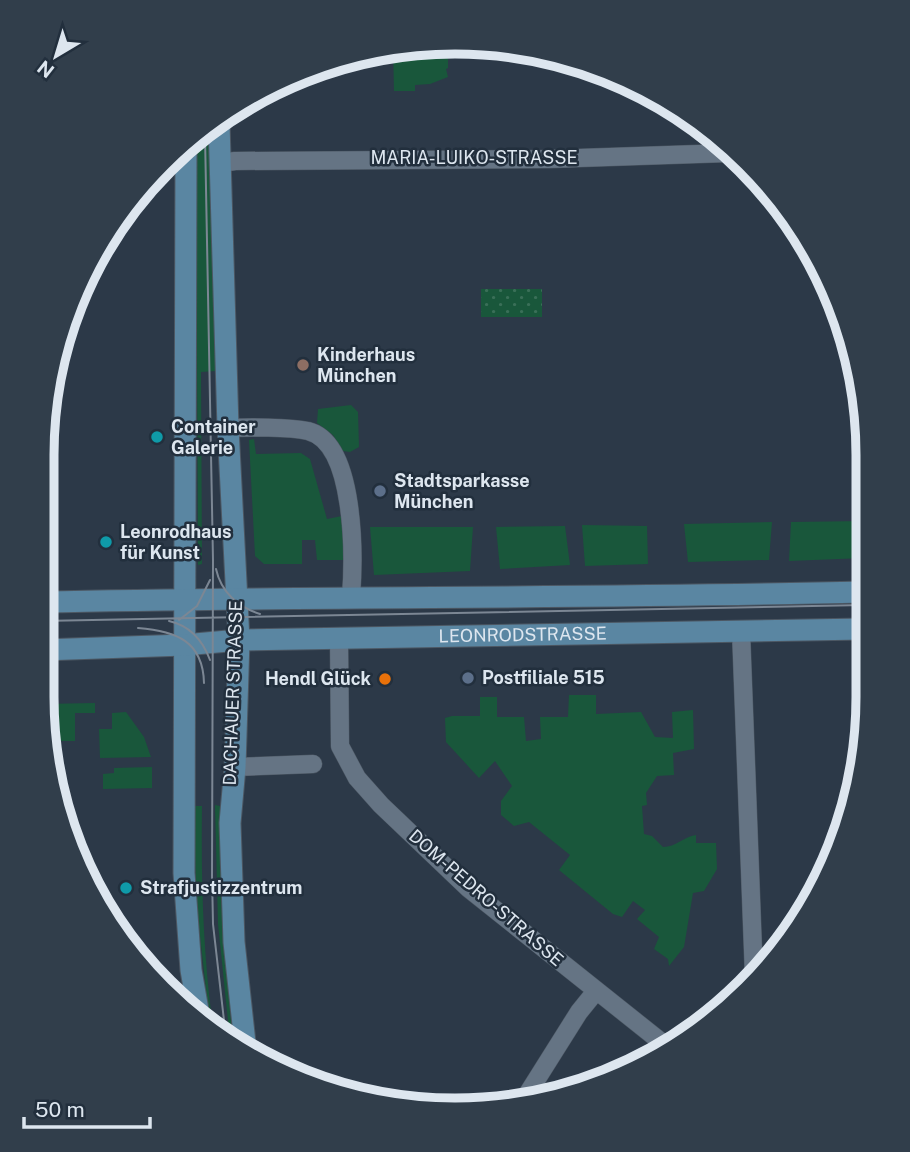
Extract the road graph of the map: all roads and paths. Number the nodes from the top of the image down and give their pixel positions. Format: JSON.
{"nodes":[{"id":1,"x":219,"y":131,"type":"edge"},
{"id":2,"x":718,"y":153,"type":"edge"},
{"id":3,"x":186,"y":159,"type":"edge"},
{"id":4,"x":220,"y":163,"type":"junction"},
{"id":5,"x":228,"y":428,"type":"junction"},
{"id":6,"x":856,"y":592,"type":"edge"},
{"id":7,"x":351,"y":597,"type":"junction"},
{"id":8,"x":237,"y":598,"type":"junction"},
{"id":9,"x":186,"y":599,"type":"junction"},
{"id":10,"x":54,"y":602,"type":"edge"},
{"id":11,"x":856,"y":629,"type":"edge"},
{"id":12,"x":741,"y":631,"type":"junction"},
{"id":13,"x":339,"y":639,"type":"junction"},
{"id":14,"x":239,"y":640,"type":"junction"},
{"id":15,"x":184,"y":645,"type":"junction"},
{"id":16,"x":54,"y":650,"type":"edge"},
{"id":17,"x":340,"y":747,"type":"junction"},
{"id":18,"x":235,"y":767,"type":"junction"},
{"id":19,"x":753,"y":964,"type":"edge"},
{"id":20,"x":596,"y":991,"type":"junction"},
{"id":21,"x":197,"y":1003,"type":"edge"},
{"id":22,"x":244,"y":1038,"type":"edge"},
{"id":23,"x":660,"y":1041,"type":"edge"},
{"id":24,"x":530,"y":1091,"type":"edge"}],
"edges":[{"from":1,"to":4,"type":"main road","name":"DACHAUER STRASSE"},
{"from":2,"to":4,"type":"street","name":"MARIA-LUIKO-STRASSE"},
{"from":3,"to":9,"type":"main road"},
{"from":4,"to":5,"type":"main road","name":"DACHAUER STRASSE"},
{"from":5,"to":7,"type":"street"},
{"from":5,"to":8,"type":"main road","name":"DACHAUER STRASSE"},
{"from":6,"to":7,"type":"main road","name":"LEONRODSTRASSE"},
{"from":7,"to":8,"type":"main road","name":"LEONRODSTRASSE"},
{"from":8,"to":9,"type":"main road","name":"LEONRODSTRASSE"},
{"from":8,"to":14,"type":"main road","name":"DACHAUER STRASSE"},
{"from":9,"to":10,"type":"main road","name":"LEONRODSTRASSE"},
{"from":9,"to":15,"type":"main road"},
{"from":11,"to":12,"type":"main road","name":"LEONRODSTRASSE"},
{"from":12,"to":13,"type":"main road","name":"LEONRODSTRASSE"},
{"from":12,"to":19,"type":"street"},
{"from":13,"to":14,"type":"main road","name":"LEONRODSTRASSE"},
{"from":13,"to":17,"type":"street"},
{"from":14,"to":15,"type":"main road","name":"LEONRODSTRASSE"},
{"from":14,"to":18,"type":"main road","name":"DACHAUER STRASSE"},
{"from":15,"to":16,"type":"main road","name":"LEONRODSTRASSE"},
{"from":15,"to":21,"type":"main road"},
{"from":17,"to":18,"type":"street"},
{"from":17,"to":20,"type":"street","name":"DOM-PEDRO-STRASSE"},
{"from":18,"to":22,"type":"main road","name":"DACHAUER STRASSE"},
{"from":20,"to":23,"type":"street","name":"DOM-PEDRO-STRASSE"},
{"from":20,"to":24,"type":"street"}]}
